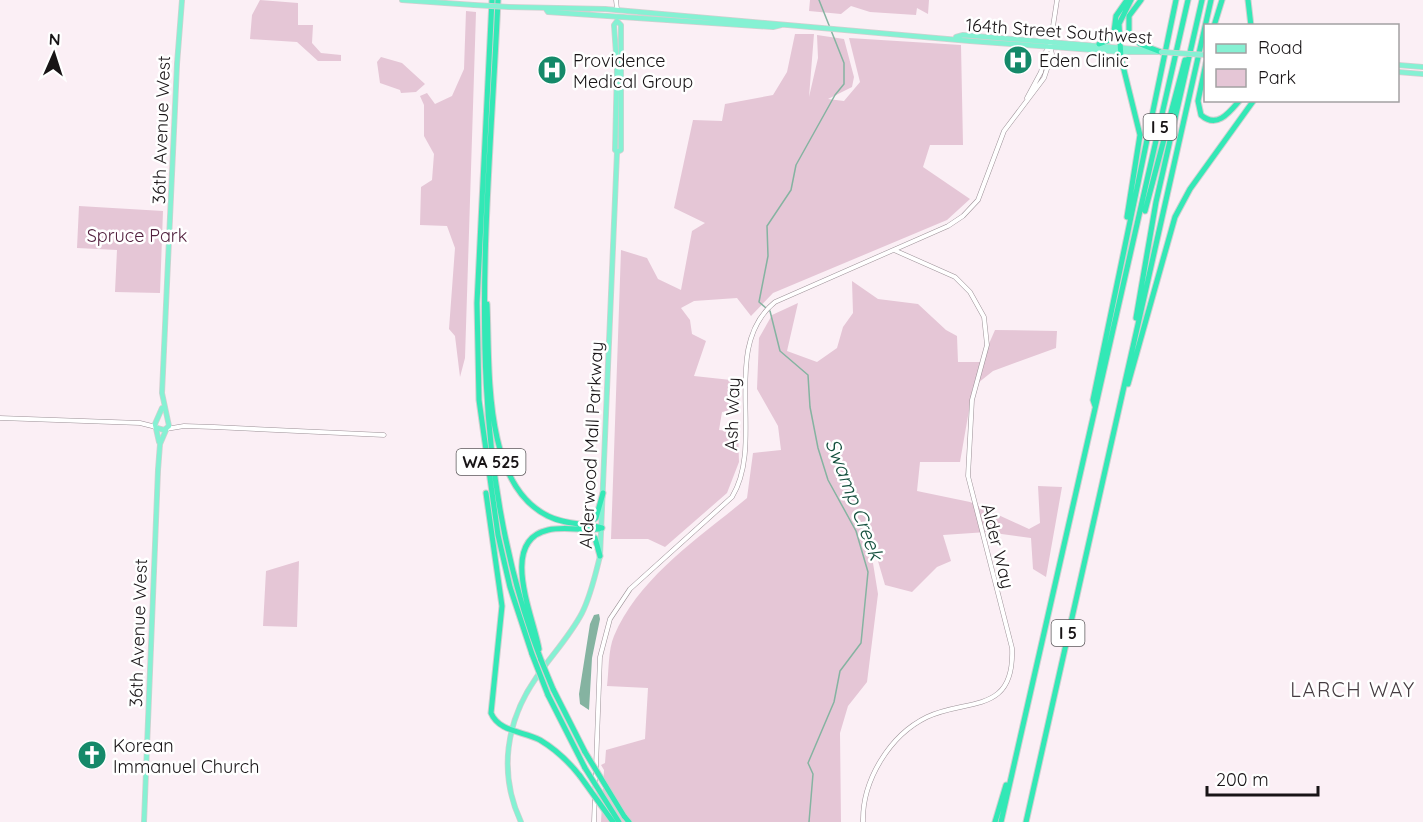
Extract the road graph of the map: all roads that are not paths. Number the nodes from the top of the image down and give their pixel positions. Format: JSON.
{"nodes":[{"id":1,"x":182,"y":0,"type":"edge"},
{"id":2,"x":402,"y":0,"type":"edge"},
{"id":3,"x":492,"y":0,"type":"edge"},
{"id":4,"x":498,"y":0,"type":"edge"},
{"id":5,"x":616,"y":0,"type":"edge"},
{"id":6,"x":1057,"y":0,"type":"edge"},
{"id":7,"x":1129,"y":0,"type":"edge"},
{"id":8,"x":1141,"y":0,"type":"edge"},
{"id":9,"x":1176,"y":0,"type":"edge"},
{"id":10,"x":1188,"y":0,"type":"edge"},
{"id":11,"x":1200,"y":0,"type":"edge"},
{"id":12,"x":1211,"y":0,"type":"edge"},
{"id":13,"x":1222,"y":0,"type":"edge"},
{"id":14,"x":1248,"y":0,"type":"edge"},
{"id":15,"x":546,"y":9,"type":"junction"},
{"id":16,"x":617,"y":9,"type":"junction"},
{"id":17,"x":617,"y":19,"type":"junction"},
{"id":18,"x":784,"y":24,"type":"junction"},
{"id":19,"x":1206,"y":24,"type":"edge"},
{"id":20,"x":1215,"y":24,"type":"edge"},
{"id":21,"x":1251,"y":24,"type":"edge"},
{"id":22,"x":1204,"y":31,"type":"edge"},
{"id":23,"x":1050,"y":43,"type":"junction"},
{"id":24,"x":1099,"y":44,"type":"junction"},
{"id":25,"x":1120,"y":49,"type":"junction"},
{"id":26,"x":1161,"y":52,"type":"junction"},
{"id":27,"x":1204,"y":55,"type":"edge"},
{"id":28,"x":1399,"y":65,"type":"edge"},
{"id":29,"x":1423,"y":67,"type":"edge"},
{"id":30,"x":1204,"y":72,"type":"edge"},
{"id":31,"x":1399,"y":72,"type":"edge"},
{"id":32,"x":1423,"y":74,"type":"edge"},
{"id":33,"x":1238,"y":102,"type":"edge"},
{"id":34,"x":1253,"y":102,"type":"edge"},
{"id":35,"x":893,"y":250,"type":"junction"},
{"id":36,"x":1132,"y":254,"type":"junction"},
{"id":37,"x":486,"y":275,"type":"junction"},
{"id":38,"x":1116,"y":281,"type":"junction"},
{"id":39,"x":1132,"y":353,"type":"junction"},
{"id":40,"x":162,"y":405,"type":"junction"},
{"id":41,"x":1095,"y":407,"type":"junction"},
{"id":42,"x":0,"y":418,"type":"edge"},
{"id":43,"x":158,"y":419,"type":"junction"},
{"id":44,"x":167,"y":420,"type":"junction"},
{"id":45,"x":140,"y":423,"type":"junction"},
{"id":46,"x":184,"y":426,"type":"junction"},
{"id":47,"x":156,"y":428,"type":"junction"},
{"id":48,"x":166,"y":429,"type":"junction"},
{"id":49,"x":384,"y":435,"type":"dead end"},
{"id":50,"x":483,"y":439,"type":"junction"},
{"id":51,"x":1111,"y":443,"type":"junction"},
{"id":52,"x":160,"y":444,"type":"junction"},
{"id":53,"x":603,"y":493,"type":"junction"},
{"id":54,"x":584,"y":527,"type":"junction"},
{"id":55,"x":602,"y":528,"type":"junction"},
{"id":56,"x":600,"y":556,"type":"junction"},
{"id":57,"x":537,"y":643,"type":"junction"},
{"id":58,"x":511,"y":729,"type":"junction"},
{"id":59,"x":1017,"y":748,"type":"junction"},
{"id":60,"x":144,"y":822,"type":"edge"},
{"id":61,"x":520,"y":822,"type":"edge"},
{"id":62,"x":594,"y":822,"type":"edge"},
{"id":63,"x":613,"y":822,"type":"edge"},
{"id":64,"x":619,"y":822,"type":"edge"},
{"id":65,"x":628,"y":822,"type":"edge"},
{"id":66,"x":863,"y":822,"type":"edge"},
{"id":67,"x":995,"y":822,"type":"edge"},
{"id":68,"x":1001,"y":822,"type":"edge"},
{"id":69,"x":1026,"y":822,"type":"edge"}],
"edges":[{"from":1,"to":40,"type":"main road","name":"36th Avenue West"},
{"from":2,"to":15,"type":"main road","name":"164th Street Southwest","bridge":true},
{"from":3,"to":50,"type":"highway","number":"WA 525"},
{"from":4,"to":37,"type":"highway","number":"WA 525"},
{"from":5,"to":16,"type":"street"},
{"from":6,"to":23,"type":"street","name":"Ash Way"},
{"from":7,"to":24,"type":"highway"},
{"from":7,"to":25,"type":"highway"},
{"from":8,"to":26,"type":"highway"},
{"from":9,"to":38,"type":"highway"},
{"from":10,"to":36,"type":"highway","number":"I 5"},
{"from":11,"to":36,"type":"highway"},
{"from":11,"to":39,"type":"highway"},
{"from":12,"to":19,"type":"highway","number":"I 5"},
{"from":13,"to":20,"type":"highway"},
{"from":14,"to":21,"type":"highway"},
{"from":15,"to":16,"type":"main road","name":"164th Street Southwest"},
{"from":15,"to":17,"type":"main road","name":"164th Street Southwest"},
{"from":16,"to":17,"type":"main road","name":"Alderwood Mall Parkway"},
{"from":16,"to":18,"type":"main road","name":"164th Street Southwest"},
{"from":17,"to":18,"type":"main road","name":"164th Street Southwest"},
{"from":17,"to":53,"type":"main road","name":"Alderwood Mall Parkway"},
{"from":18,"to":23,"type":"main road","name":"164th Street Southwest"},
{"from":22,"to":39,"type":"highway","number":"I 5"},
{"from":23,"to":24,"type":"main road","name":"164th Street Southwest"},
{"from":23,"to":25,"type":"main road","name":"164th Street Southwest"},
{"from":23,"to":35,"type":"street","name":"Ash Way"},
{"from":24,"to":25,"type":"main road","name":"164th Street Southwest"},
{"from":25,"to":26,"type":"main road","name":"164th Street Southwest"},
{"from":25,"to":38,"type":"highway"},
{"from":26,"to":27,"type":"main road","name":"164th Street Southwest","bridge":true},
{"from":28,"to":29,"type":"main road"},
{"from":30,"to":33,"type":"highway"},
{"from":31,"to":32,"type":"main road"},
{"from":34,"to":51,"type":"highway"},
{"from":35,"to":62,"type":"street","name":"Ash Way"},
{"from":35,"to":66,"type":"street","name":"Alder Way"},
{"from":36,"to":41,"type":"highway","number":"I 5"},
{"from":37,"to":54,"type":"highway"},
{"from":37,"to":57,"type":"highway","number":"WA 525"},
{"from":38,"to":41,"type":"highway"},
{"from":39,"to":51,"type":"highway","number":"I 5"},
{"from":40,"to":43,"type":"main road","name":"36th Avenue West"},
{"from":40,"to":44,"type":"main road","name":"36th Avenue West"},
{"from":41,"to":59,"type":"highway","number":"I 5"},
{"from":42,"to":45,"type":"street"},
{"from":43,"to":44,"type":"main road"},
{"from":43,"to":45,"type":"street"},
{"from":43,"to":47,"type":"main road","name":"36th Avenue West"},
{"from":44,"to":46,"type":"street"},
{"from":44,"to":48,"type":"main road","name":"36th Avenue West"},
{"from":45,"to":47,"type":"street"},
{"from":46,"to":48,"type":"street"},
{"from":46,"to":49,"type":"street"},
{"from":47,"to":48,"type":"main road"},
{"from":47,"to":52,"type":"main road","name":"36th Avenue West"},
{"from":48,"to":52,"type":"main road","name":"36th Avenue West"},
{"from":50,"to":58,"type":"highway"},
{"from":50,"to":64,"type":"highway","number":"WA 525","bridge":true},
{"from":51,"to":69,"type":"highway","number":"I 5"},
{"from":52,"to":60,"type":"main road","name":"36th Avenue West"},
{"from":53,"to":54,"type":"highway"},
{"from":53,"to":55,"type":"main road","name":"Alderwood Mall Parkway"},
{"from":54,"to":55,"type":"highway"},
{"from":54,"to":56,"type":"highway"},
{"from":54,"to":57,"type":"highway"},
{"from":55,"to":56,"type":"main road","name":"Alderwood Mall Parkway"},
{"from":56,"to":58,"type":"main road","name":"Alderwood Mall Parkway"},
{"from":57,"to":65,"type":"highway","bridge":true},
{"from":58,"to":61,"type":"main road","name":"Alderwood Mall Parkway"},
{"from":58,"to":63,"type":"highway","bridge":true},
{"from":59,"to":67,"type":"highway"},
{"from":59,"to":68,"type":"highway","number":"I 5"}]}
